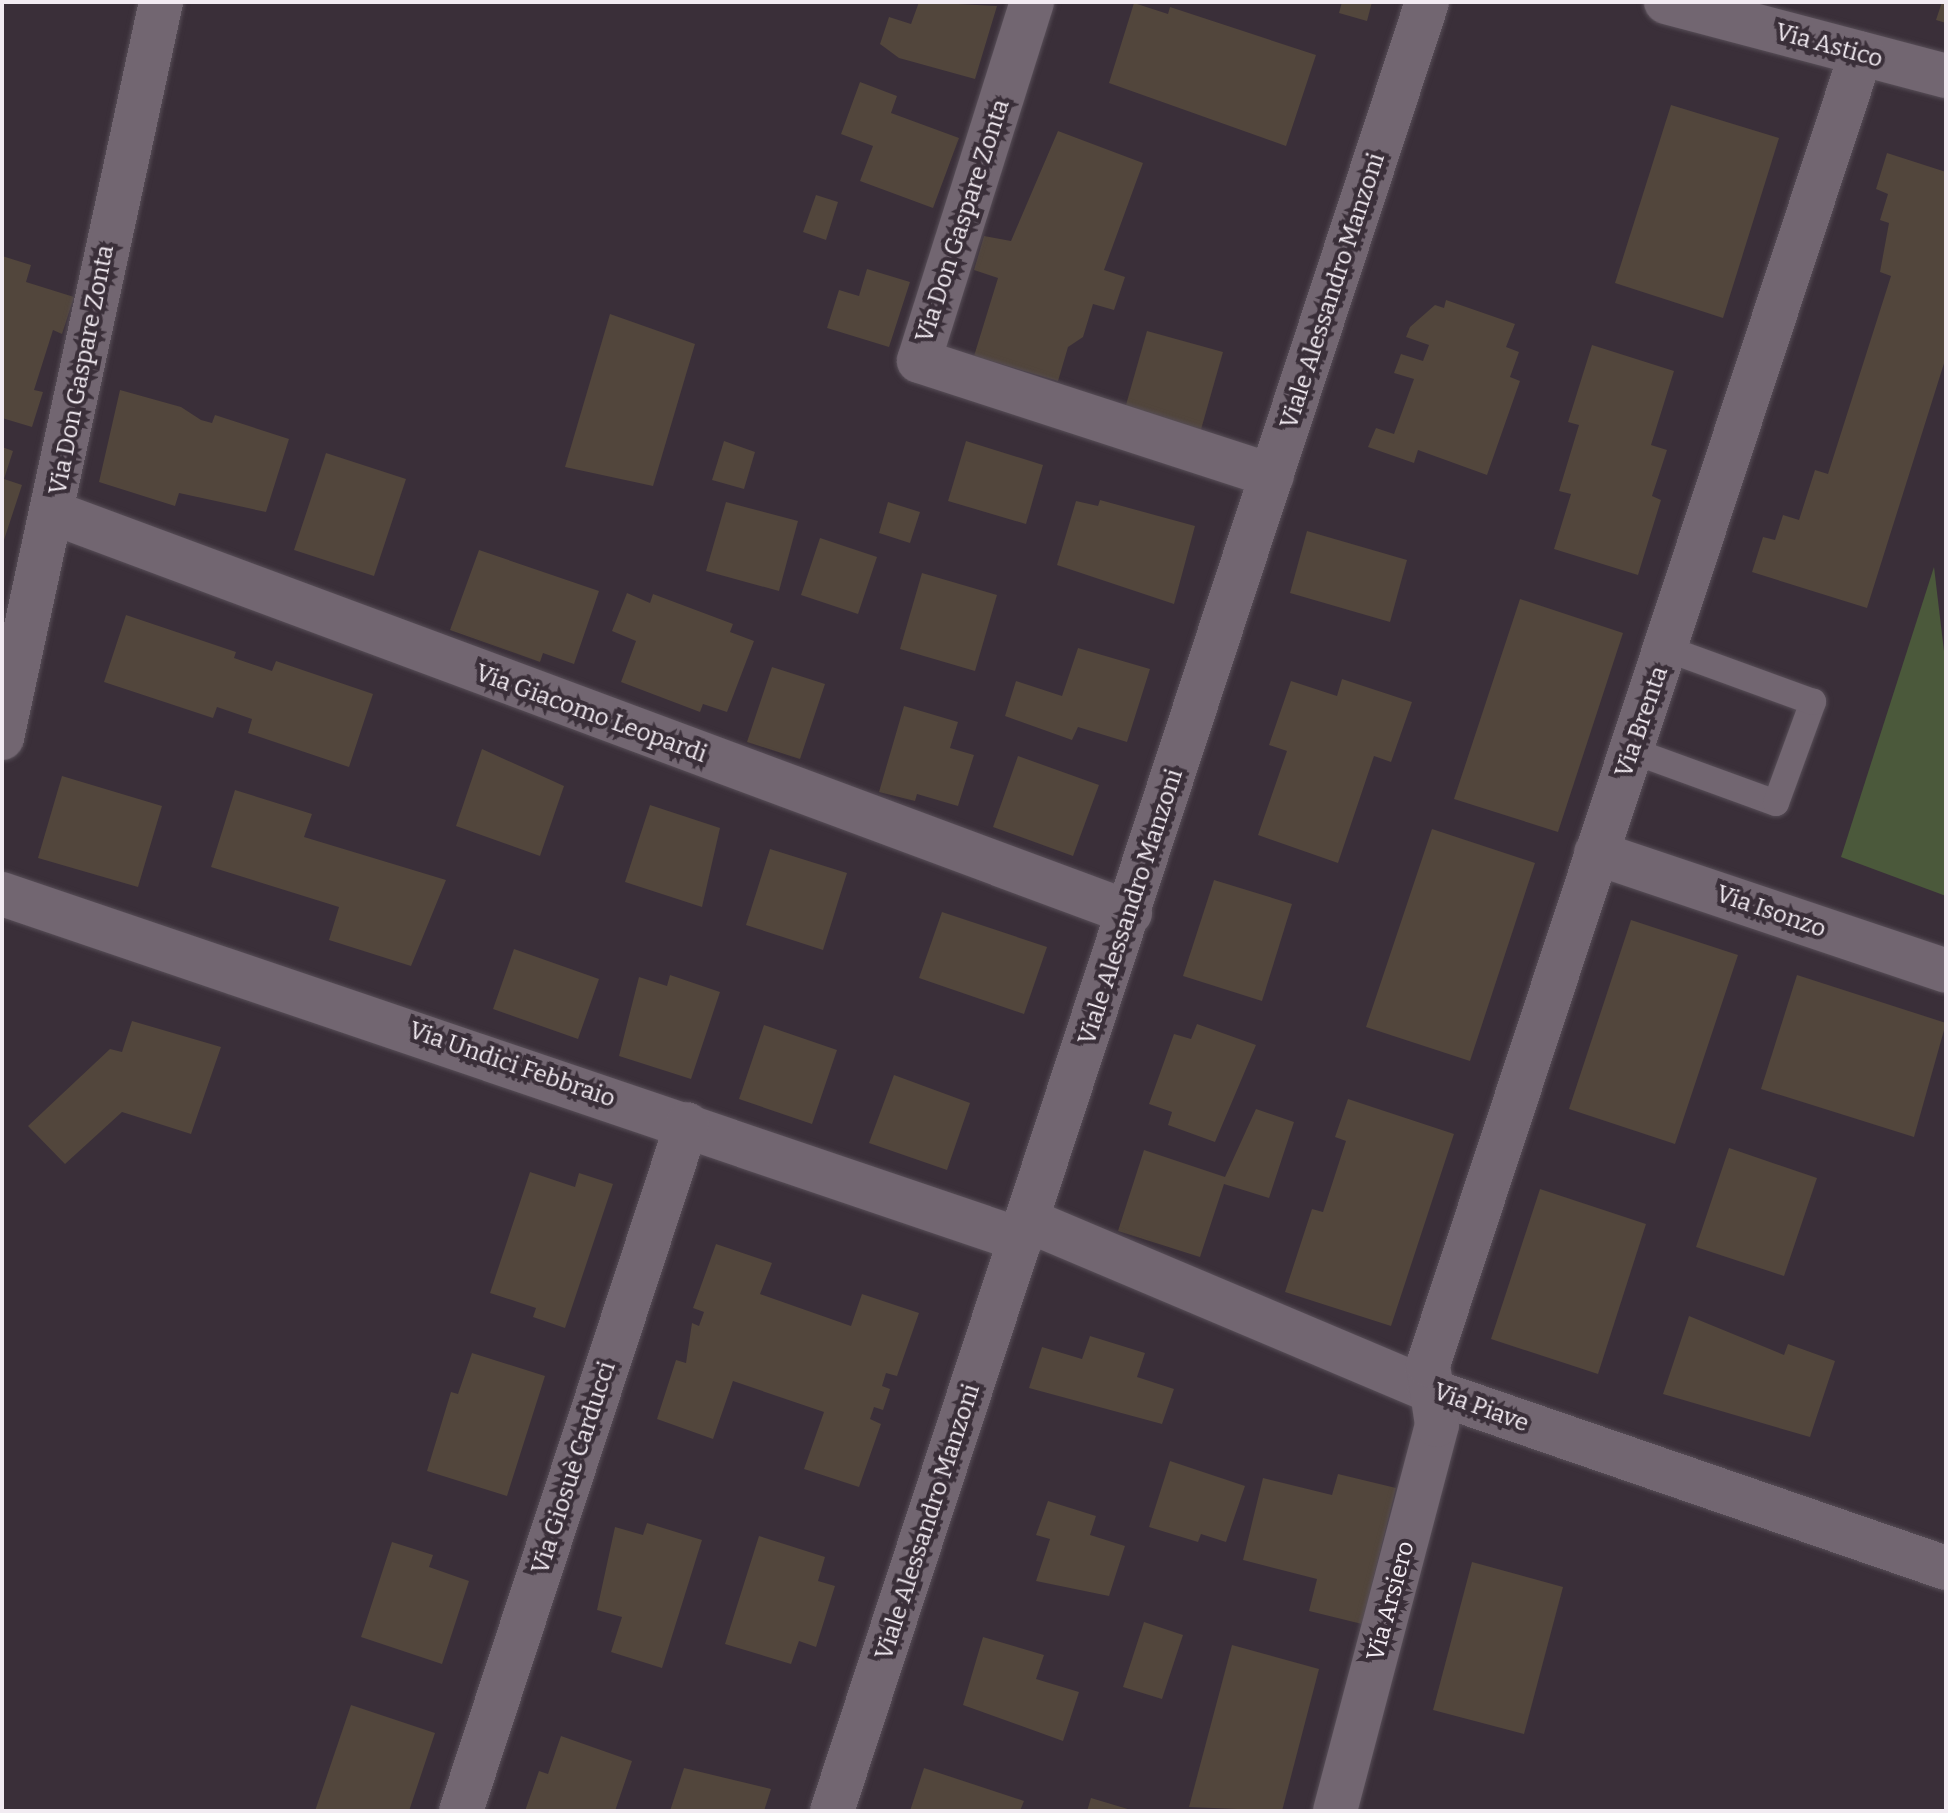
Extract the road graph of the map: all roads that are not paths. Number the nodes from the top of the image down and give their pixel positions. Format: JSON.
{"nodes":[{"id":1,"x":161,"y":2,"type":"edge"},
{"id":2,"x":1032,"y":2,"type":"edge"},
{"id":3,"x":1427,"y":2,"type":"edge"},
{"id":4,"x":1666,"y":2,"type":"edge"},
{"id":5,"x":1861,"y":54,"type":"junction"},
{"id":6,"x":1946,"y":76,"type":"edge"},
{"id":7,"x":1272,"y":476,"type":"junction"},
{"id":8,"x":54,"y":513,"type":"junction"},
{"id":9,"x":1667,"y":649,"type":"junction"},
{"id":10,"x":2,"y":738,"type":"edge"},
{"id":11,"x":1633,"y":751,"type":"junction"},
{"id":12,"x":1596,"y":853,"type":"junction"},
{"id":13,"x":2,"y":894,"type":"edge"},
{"id":14,"x":1130,"y":913,"type":"junction"},
{"id":15,"x":1946,"y":971,"type":"edge"},
{"id":16,"x":687,"y":1124,"type":"junction"},
{"id":17,"x":1024,"y":1230,"type":"junction"},
{"id":18,"x":1429,"y":1390,"type":"junction"},
{"id":19,"x":1946,"y":1568,"type":"edge"},
{"id":20,"x":461,"y":1811,"type":"edge"},
{"id":21,"x":832,"y":1811,"type":"edge"},
{"id":22,"x":1335,"y":1811,"type":"edge"}],
"edges":[{"from":1,"to":8,"type":"street","name":"Via Don Gaspare Zonta"},
{"from":2,"to":7,"type":"street","name":"Via Don Gaspare Zonta"},
{"from":3,"to":7,"type":"street","name":"Viale Alessandro Manzoni"},
{"from":4,"to":5,"type":"street","name":"Via Astico"},
{"from":5,"to":6,"type":"street","name":"Via Astico"},
{"from":5,"to":9,"type":"street","name":"Via Brenta"},
{"from":7,"to":14,"type":"street","name":"Viale Alessandro Manzoni"},
{"from":8,"to":10,"type":"street","name":"Via Don Gaspare Zonta"},
{"from":8,"to":14,"type":"street","name":"Via Giacomo Leopardi"},
{"from":9,"to":11,"type":"street","name":"Via Brenta"},
{"from":9,"to":11,"type":"lane"},
{"from":11,"to":12,"type":"street","name":"Via Brenta"},
{"from":12,"to":15,"type":"street","name":"Via Isonzo"},
{"from":12,"to":18,"type":"street","name":"Via Brenta"},
{"from":13,"to":16,"type":"street","name":"Via Undici Febbraio"},
{"from":14,"to":17,"type":"street","name":"Viale Alessandro Manzoni"},
{"from":16,"to":17,"type":"street","name":"Via Undici Febbraio"},
{"from":16,"to":20,"type":"street","name":"Via Giosuè Carducci"},
{"from":17,"to":18,"type":"street","name":"Via Piave"},
{"from":17,"to":21,"type":"street","name":"Viale Alessandro Manzoni"},
{"from":18,"to":19,"type":"street","name":"Via Piave"},
{"from":18,"to":22,"type":"street","name":"Via Arsiero"}]}
